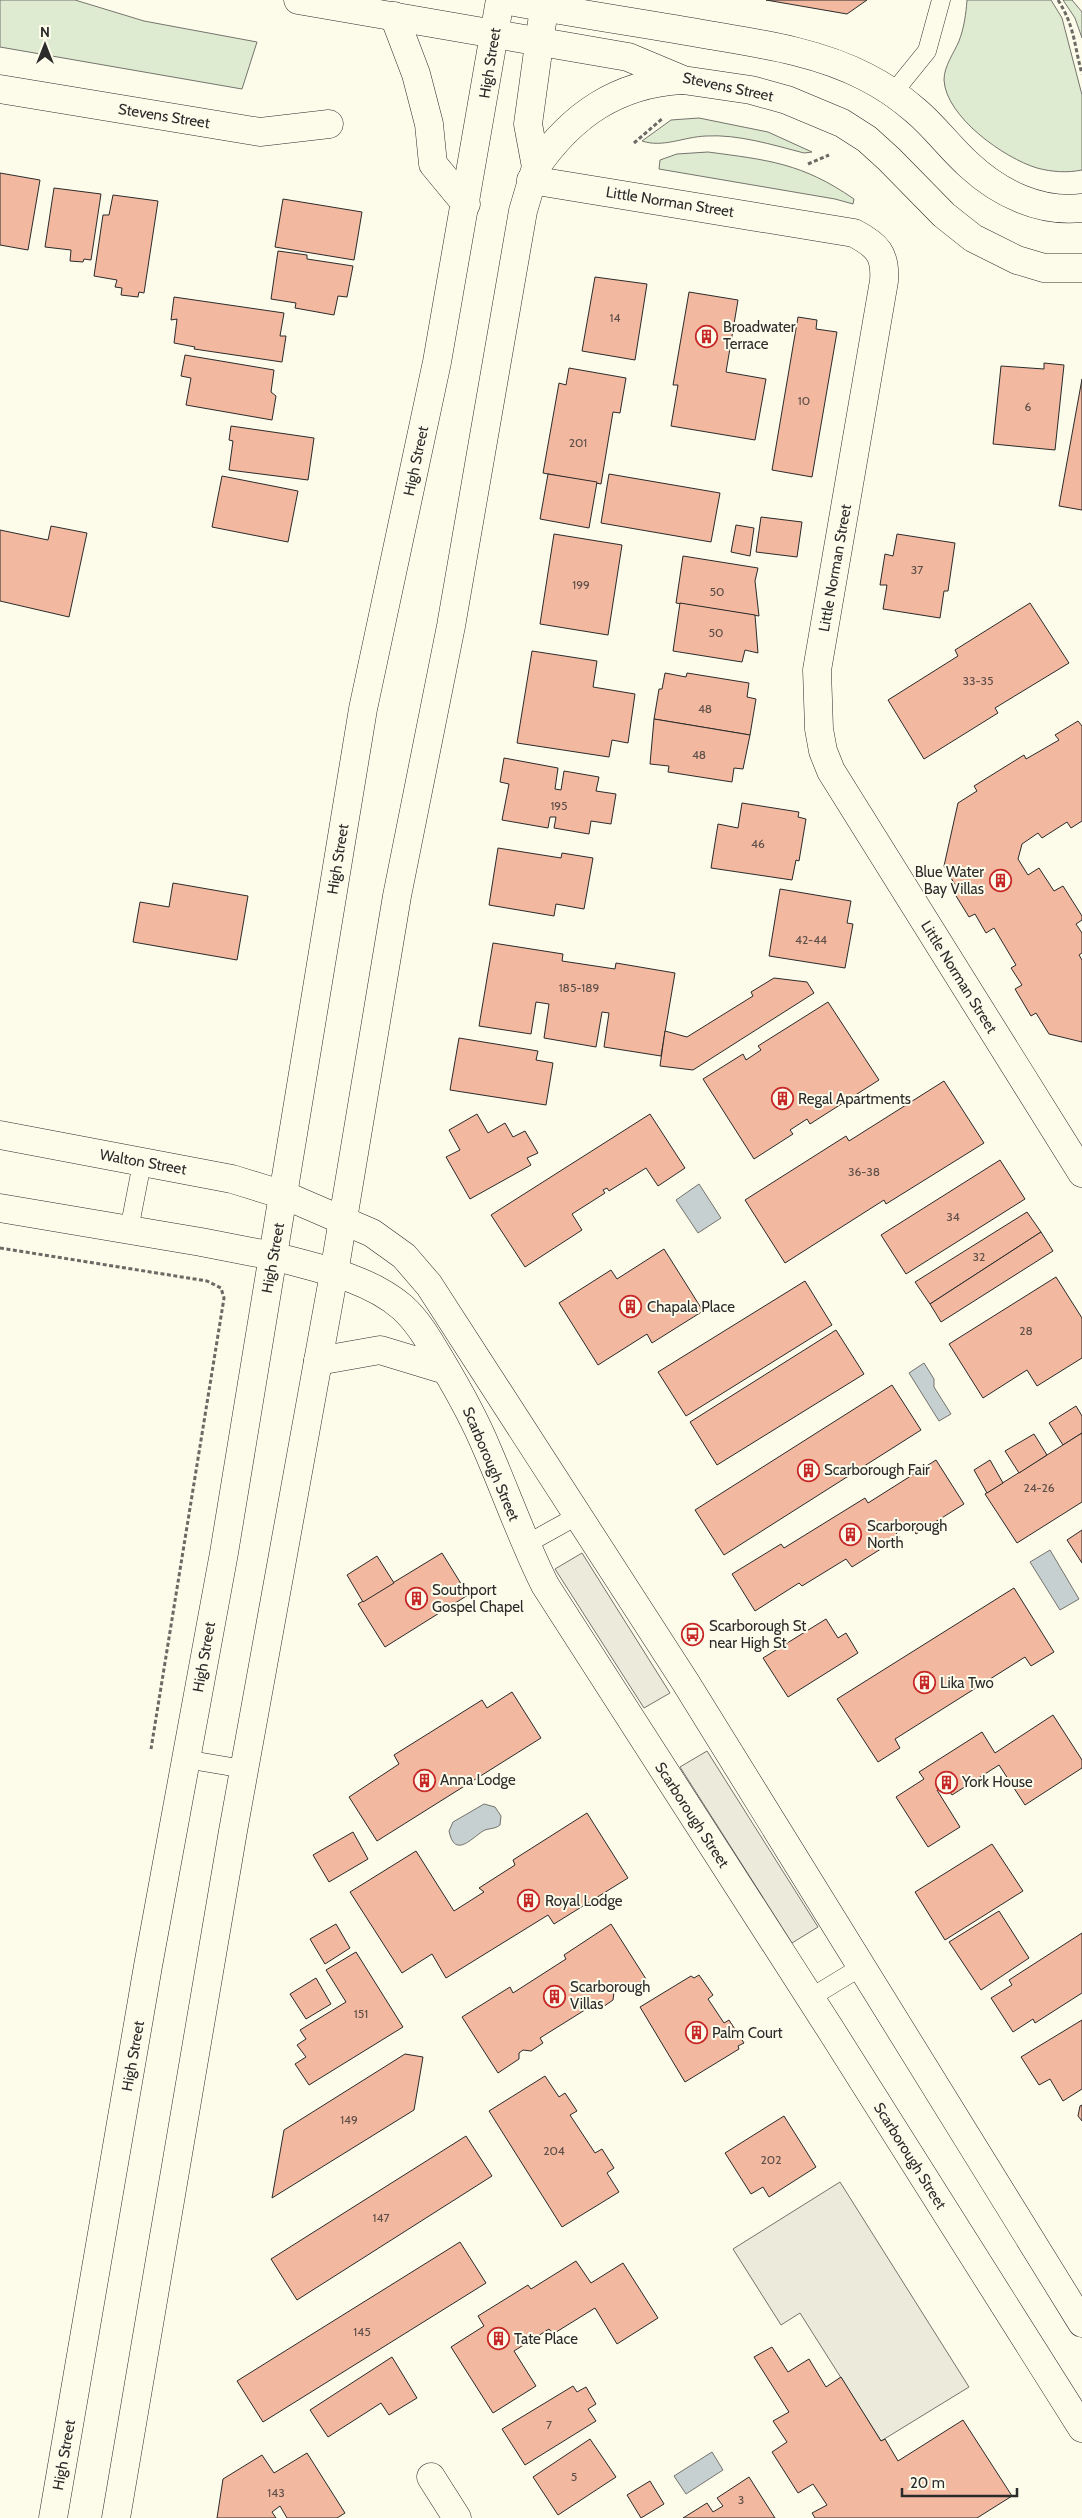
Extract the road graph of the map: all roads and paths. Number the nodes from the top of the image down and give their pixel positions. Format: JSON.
{"nodes":[{"id":1,"x":298,"y":0,"type":"edge"},
{"id":2,"x":500,"y":0,"type":"edge"},
{"id":3,"x":504,"y":0,"type":"edge"},
{"id":4,"x":941,"y":0,"type":"edge"},
{"id":5,"x":1058,"y":0,"type":"edge"},
{"id":6,"x":544,"y":8,"type":"junction"},
{"id":7,"x":394,"y":16,"type":"junction"},
{"id":8,"x":494,"y":34,"type":"junction"},
{"id":9,"x":539,"y":41,"type":"junction"},
{"id":10,"x":1082,"y":74,"type":"edge"},
{"id":11,"x":683,"y":80,"type":"junction"},
{"id":12,"x":0,"y":89,"type":"edge"},
{"id":13,"x":893,"y":93,"type":"junction"},
{"id":14,"x":329,"y":124,"type":"dead end"},
{"id":15,"x":533,"y":174,"type":"junction"},
{"id":16,"x":466,"y":204,"type":"junction"},
{"id":17,"x":1082,"y":208,"type":"edge"},
{"id":18,"x":1082,"y":268,"type":"edge"},
{"id":19,"x":0,"y":1135,"type":"edge"},
{"id":20,"x":142,"y":1163,"type":"junction"},
{"id":21,"x":1082,"y":1173,"type":"edge"},
{"id":22,"x":284,"y":1195,"type":"junction"},
{"id":23,"x":0,"y":1208,"type":"edge"},
{"id":24,"x":344,"y":1220,"type":"junction"},
{"id":25,"x":129,"y":1230,"type":"junction"},
{"id":26,"x":0,"y":1248,"type":"edge"},
{"id":27,"x":273,"y":1256,"type":"junction"},
{"id":28,"x":334,"y":1273,"type":"junction"},
{"id":29,"x":318,"y":1361,"type":"junction"},
{"id":30,"x":446,"y":1370,"type":"junction"},
{"id":31,"x":577,"y":1516,"type":"junction"},
{"id":32,"x":525,"y":1545,"type":"junction"},
{"id":33,"x":150,"y":1751,"type":"dead end"},
{"id":34,"x":185,"y":1759,"type":"junction"},
{"id":35,"x":244,"y":1769,"type":"junction"},
{"id":36,"x":861,"y":1968,"type":"junction"},
{"id":37,"x":810,"y":1998,"type":"junction"},
{"id":38,"x":1082,"y":2323,"type":"edge"},
{"id":39,"x":1082,"y":2428,"type":"edge"},
{"id":40,"x":431,"y":2476,"type":"dead end"},
{"id":41,"x":53,"y":2518,"type":"edge"},
{"id":42,"x":116,"y":2518,"type":"edge"},
{"id":43,"x":457,"y":2518,"type":"edge"}],
"edges":[{"from":1,"to":7,"type":"main road","name":"Stevens Street"},
{"from":2,"to":8,"type":"main road","name":"High Street"},
{"from":3,"to":6,"type":"main road"},
{"from":4,"to":13,"type":"lane"},
{"from":5,"to":10,"type":"path"},
{"from":6,"to":9,"type":"main road"},
{"from":6,"to":13,"type":"main road"},
{"from":7,"to":8,"type":"main road","name":"Stevens Street"},
{"from":7,"to":16,"type":"main road"},
{"from":8,"to":9,"type":"main road","name":"Stevens Street"},
{"from":8,"to":16,"type":"main road","name":"High Street"},
{"from":9,"to":11,"type":"main road","name":"Stevens Street"},
{"from":9,"to":15,"type":"main road"},
{"from":11,"to":15,"type":"main road"},
{"from":11,"to":18,"type":"main road","name":"Stevens Street"},
{"from":12,"to":14,"type":"main road","name":"Stevens Street"},
{"from":13,"to":17,"type":"main road"},
{"from":15,"to":21,"type":"main road","name":"Little Norman Street"},
{"from":15,"to":24,"type":"main road"},
{"from":16,"to":22,"type":"main road","name":"High Street"},
{"from":19,"to":20,"type":"main road","name":"Walton Street"},
{"from":20,"to":22,"type":"main road","name":"Walton Street"},
{"from":20,"to":25,"type":"lane"},
{"from":22,"to":24,"type":"main road"},
{"from":22,"to":27,"type":"main road","name":"High Street"},
{"from":23,"to":25,"type":"main road"},
{"from":24,"to":28,"type":"main road"},
{"from":24,"to":31,"type":"main road"},
{"from":25,"to":27,"type":"main road"},
{"from":26,"to":33,"type":"path"},
{"from":27,"to":28,"type":"main road","name":"Scarborough Street"},
{"from":27,"to":34,"type":"main road","name":"High Street"},
{"from":28,"to":29,"type":"main road"},
{"from":28,"to":30,"type":"main road","name":"Scarborough Street"},
{"from":29,"to":30,"type":"main road"},
{"from":29,"to":35,"type":"main road"},
{"from":30,"to":32,"type":"main road","name":"Scarborough Street"},
{"from":31,"to":32,"type":"lane"},
{"from":31,"to":36,"type":"main road"},
{"from":32,"to":37,"type":"main road","name":"Scarborough Street"},
{"from":34,"to":35,"type":"lane"},
{"from":34,"to":41,"type":"main road","name":"High Street"},
{"from":35,"to":42,"type":"main road"},
{"from":36,"to":37,"type":"lane"},
{"from":36,"to":38,"type":"main road"},
{"from":37,"to":39,"type":"main road","name":"Scarborough Street"},
{"from":40,"to":43,"type":"main road"}]}
